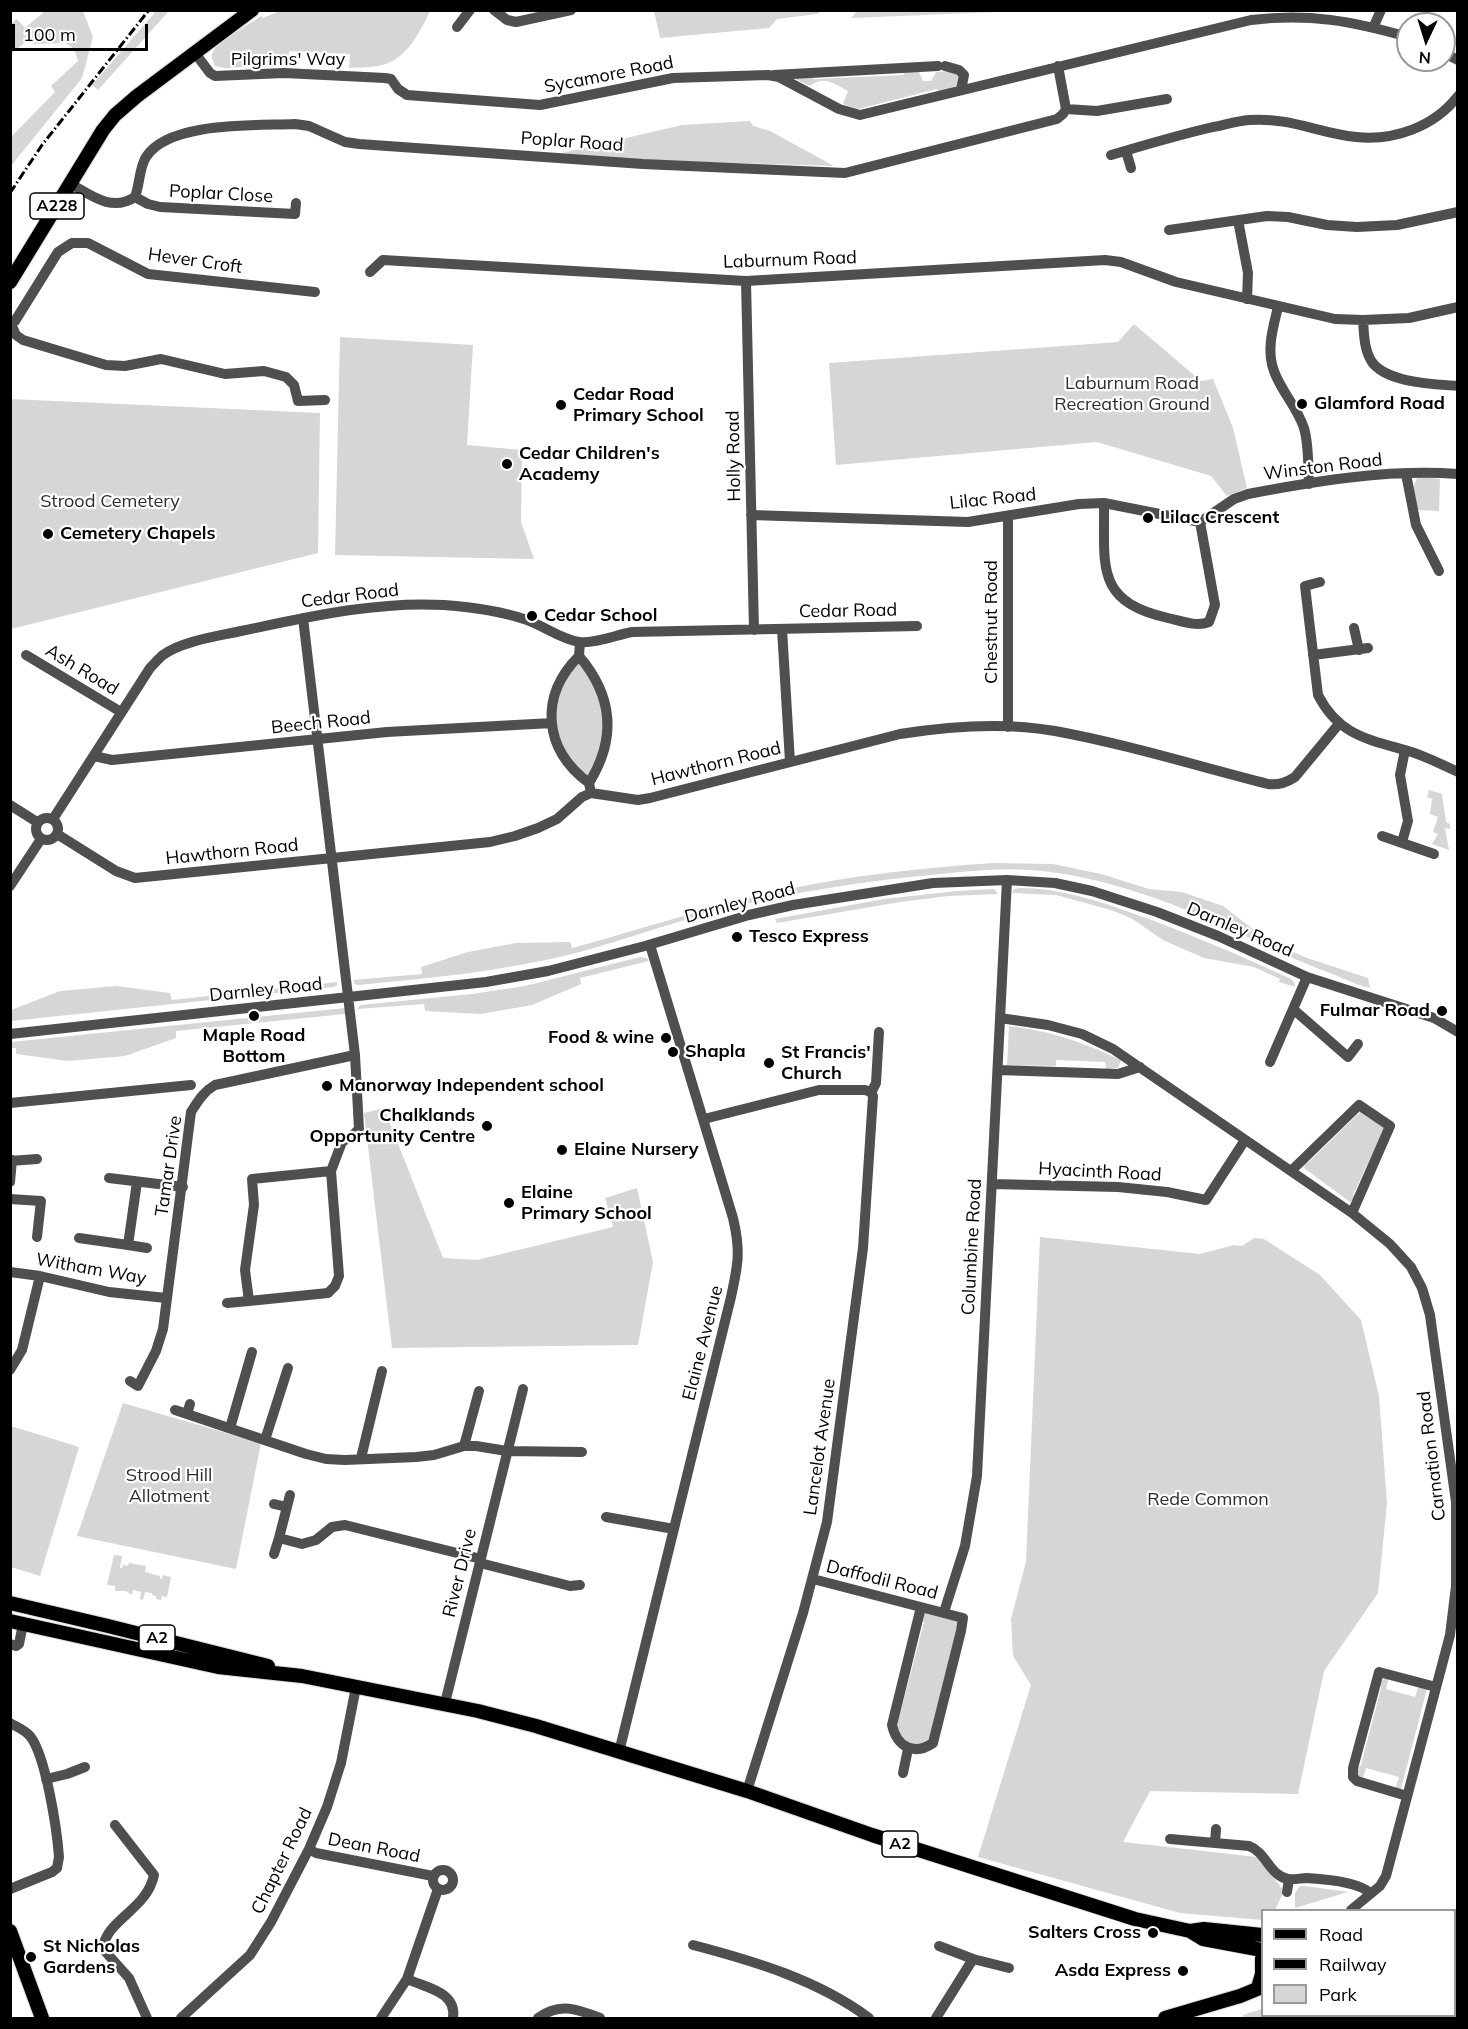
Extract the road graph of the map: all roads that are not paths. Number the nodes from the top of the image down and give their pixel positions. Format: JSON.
{"nodes":[{"id":1,"x":252,"y":10,"type":"edge"},
{"id":2,"x":470,"y":10,"type":"edge"},
{"id":3,"x":494,"y":10,"type":"edge"},
{"id":4,"x":571,"y":10,"type":"edge"},
{"id":5,"x":1381,"y":10,"type":"edge"},
{"id":6,"x":458,"y":27,"type":"dead end"},
{"id":7,"x":1373,"y":28,"type":"junction"},
{"id":8,"x":1396,"y":34,"type":"edge"},
{"id":9,"x":195,"y":53,"type":"junction"},
{"id":10,"x":1058,"y":66,"type":"junction"},
{"id":11,"x":768,"y":75,"type":"junction"},
{"id":12,"x":391,"y":79,"type":"joint"},
{"id":13,"x":961,"y":90,"type":"junction"},
{"id":14,"x":1458,"y":96,"type":"edge"},
{"id":15,"x":1167,"y":99,"type":"dead end"},
{"id":16,"x":1066,"y":109,"type":"junction"},
{"id":17,"x":1126,"y":151,"type":"junction"},
{"id":18,"x":1111,"y":155,"type":"dead end"},
{"id":19,"x":1131,"y":168,"type":"dead end"},
{"id":20,"x":71,"y":184,"type":"junction"},
{"id":21,"x":135,"y":197,"type":"junction"},
{"id":22,"x":296,"y":203,"type":"dead end"},
{"id":23,"x":1458,"y":212,"type":"edge"},
{"id":24,"x":1238,"y":220,"type":"junction"},
{"id":25,"x":1169,"y":230,"type":"dead end"},
{"id":26,"x":370,"y":272,"type":"dead end"},
{"id":27,"x":746,"y":281,"type":"junction"},
{"id":28,"x":10,"y":282,"type":"edge"},
{"id":29,"x":315,"y":292,"type":"dead end"},
{"id":30,"x":1247,"y":299,"type":"junction"},
{"id":31,"x":1458,"y":306,"type":"edge"},
{"id":32,"x":1278,"y":307,"type":"junction"},
{"id":33,"x":1363,"y":321,"type":"junction"},
{"id":34,"x":11,"y":324,"type":"edge"},
{"id":35,"x":1458,"y":386,"type":"edge"},
{"id":36,"x":325,"y":400,"type":"dead end"},
{"id":37,"x":1406,"y":474,"type":"junction"},
{"id":38,"x":1458,"y":474,"type":"edge"},
{"id":39,"x":1309,"y":484,"type":"junction"},
{"id":40,"x":1104,"y":503,"type":"junction"},
{"id":41,"x":751,"y":514,"type":"junction"},
{"id":42,"x":1008,"y":517,"type":"junction"},
{"id":43,"x":1200,"y":522,"type":"junction"},
{"id":44,"x":1439,"y":571,"type":"dead end"},
{"id":45,"x":1320,"y":582,"type":"dead end"},
{"id":46,"x":303,"y":618,"type":"junction"},
{"id":47,"x":917,"y":626,"type":"dead end"},
{"id":48,"x":1354,"y":628,"type":"dead end"},
{"id":49,"x":782,"y":629,"type":"junction"},
{"id":50,"x":754,"y":630,"type":"junction"},
{"id":51,"x":580,"y":642,"type":"junction"},
{"id":52,"x":26,"y":655,"type":"dead end"},
{"id":53,"x":1313,"y":655,"type":"junction"},
{"id":54,"x":579,"y":656,"type":"junction"},
{"id":55,"x":121,"y":712,"type":"junction"},
{"id":56,"x":552,"y":723,"type":"junction"},
{"id":57,"x":1338,"y":725,"type":"junction"},
{"id":58,"x":1008,"y":727,"type":"junction"},
{"id":59,"x":318,"y":740,"type":"junction"},
{"id":60,"x":1405,"y":750,"type":"junction"},
{"id":61,"x":94,"y":756,"type":"junction"},
{"id":62,"x":790,"y":762,"type":"junction"},
{"id":63,"x":1458,"y":772,"type":"edge"},
{"id":64,"x":590,"y":788,"type":"junction"},
{"id":65,"x":10,"y":805,"type":"edge"},
{"id":66,"x":53,"y":819,"type":"junction"},
{"id":67,"x":37,"y":822,"type":"junction"},
{"id":68,"x":57,"y":834,"type":"junction"},
{"id":69,"x":1382,"y":836,"type":"dead end"},
{"id":70,"x":40,"y":839,"type":"junction"},
{"id":71,"x":1401,"y":842,"type":"junction"},
{"id":72,"x":1434,"y":854,"type":"dead end"},
{"id":73,"x":332,"y":858,"type":"junction"},
{"id":74,"x":1007,"y":879,"type":"junction"},
{"id":75,"x":10,"y":886,"type":"edge"},
{"id":76,"x":650,"y":945,"type":"junction"},
{"id":77,"x":1307,"y":977,"type":"junction"},
{"id":78,"x":348,"y":998,"type":"junction"},
{"id":79,"x":1293,"y":1009,"type":"junction"},
{"id":80,"x":1000,"y":1018,"type":"junction"},
{"id":81,"x":879,"y":1032,"type":"dead end"},
{"id":82,"x":1458,"y":1032,"type":"edge"},
{"id":83,"x":10,"y":1034,"type":"edge"},
{"id":84,"x":1359,"y":1044,"type":"dead end"},
{"id":85,"x":355,"y":1055,"type":"junction"},
{"id":86,"x":1270,"y":1062,"type":"dead end"},
{"id":87,"x":1140,"y":1067,"type":"junction"},
{"id":88,"x":998,"y":1070,"type":"junction"},
{"id":89,"x":191,"y":1085,"type":"dead end"},
{"id":90,"x":872,"y":1095,"type":"junction"},
{"id":91,"x":10,"y":1103,"type":"edge"},
{"id":92,"x":704,"y":1119,"type":"junction"},
{"id":93,"x":1245,"y":1140,"type":"junction"},
{"id":94,"x":37,"y":1159,"type":"dead end"},
{"id":95,"x":11,"y":1161,"type":"edge"},
{"id":96,"x":331,"y":1171,"type":"junction"},
{"id":97,"x":1291,"y":1171,"type":"junction"},
{"id":98,"x":109,"y":1178,"type":"dead end"},
{"id":99,"x":10,"y":1182,"type":"edge"},
{"id":100,"x":137,"y":1182,"type":"junction"},
{"id":101,"x":992,"y":1184,"type":"junction"},
{"id":102,"x":183,"y":1187,"type":"junction"},
{"id":103,"x":10,"y":1199,"type":"edge"},
{"id":104,"x":1352,"y":1213,"type":"junction"},
{"id":105,"x":37,"y":1237,"type":"dead end"},
{"id":106,"x":79,"y":1238,"type":"dead end"},
{"id":107,"x":128,"y":1245,"type":"junction"},
{"id":108,"x":147,"y":1248,"type":"dead end"},
{"id":109,"x":10,"y":1272,"type":"edge"},
{"id":110,"x":40,"y":1276,"type":"junction"},
{"id":111,"x":166,"y":1299,"type":"junction"},
{"id":112,"x":249,"y":1301,"type":"junction"},
{"id":113,"x":226,"y":1303,"type":"dead end"},
{"id":114,"x":252,"y":1352,"type":"dead end"},
{"id":115,"x":288,"y":1368,"type":"dead end"},
{"id":116,"x":10,"y":1370,"type":"edge"},
{"id":117,"x":382,"y":1371,"type":"dead end"},
{"id":118,"x":130,"y":1381,"type":"dead end"},
{"id":119,"x":523,"y":1389,"type":"dead end"},
{"id":120,"x":479,"y":1391,"type":"dead end"},
{"id":121,"x":175,"y":1410,"type":"dead end"},
{"id":122,"x":230,"y":1428,"type":"junction"},
{"id":123,"x":266,"y":1440,"type":"junction"},
{"id":124,"x":464,"y":1446,"type":"junction"},
{"id":125,"x":507,"y":1451,"type":"junction"},
{"id":126,"x":582,"y":1452,"type":"dead end"},
{"id":127,"x":361,"y":1458,"type":"junction"},
{"id":128,"x":290,"y":1495,"type":"dead end"},
{"id":129,"x":274,"y":1504,"type":"dead end"},
{"id":130,"x":287,"y":1507,"type":"junction"},
{"id":131,"x":606,"y":1516,"type":"dead end"},
{"id":132,"x":675,"y":1529,"type":"junction"},
{"id":133,"x":279,"y":1538,"type":"junction"},
{"id":134,"x":274,"y":1554,"type":"dead end"},
{"id":135,"x":480,"y":1561,"type":"junction"},
{"id":136,"x":813,"y":1579,"type":"junction"},
{"id":137,"x":580,"y":1586,"type":"dead end"},
{"id":138,"x":10,"y":1603,"type":"edge"},
{"id":139,"x":921,"y":1607,"type":"junction"},
{"id":140,"x":10,"y":1611,"type":"edge"},
{"id":141,"x":944,"y":1612,"type":"junction"},
{"id":142,"x":56,"y":1614,"type":"junction"},
{"id":143,"x":17,"y":1622,"type":"edge"},
{"id":144,"x":10,"y":1644,"type":"edge"},
{"id":145,"x":123,"y":1646,"type":"junction"},
{"id":146,"x":302,"y":1676,"type":"junction"},
{"id":147,"x":356,"y":1686,"type":"junction"},
{"id":148,"x":1436,"y":1687,"type":"junction"},
{"id":149,"x":445,"y":1703,"type":"junction"},
{"id":150,"x":10,"y":1723,"type":"edge"},
{"id":151,"x":908,"y":1749,"type":"junction"},
{"id":152,"x":619,"y":1752,"type":"junction"},
{"id":153,"x":85,"y":1767,"type":"dead end"},
{"id":154,"x":903,"y":1773,"type":"dead end"},
{"id":155,"x":46,"y":1779,"type":"junction"},
{"id":156,"x":747,"y":1791,"type":"junction"},
{"id":157,"x":1407,"y":1796,"type":"junction"},
{"id":158,"x":115,"y":1825,"type":"dead end"},
{"id":159,"x":1216,"y":1829,"type":"dead end"},
{"id":160,"x":1170,"y":1839,"type":"dead end"},
{"id":161,"x":1215,"y":1843,"type":"junction"},
{"id":162,"x":309,"y":1849,"type":"junction"},
{"id":163,"x":434,"y":1876,"type":"junction"},
{"id":164,"x":1295,"y":1879,"type":"junction"},
{"id":165,"x":10,"y":1889,"type":"edge"},
{"id":166,"x":438,"y":1889,"type":"junction"},
{"id":167,"x":1287,"y":1892,"type":"dead end"},
{"id":168,"x":1370,"y":1893,"type":"junction"},
{"id":169,"x":1353,"y":1909,"type":"edge"},
{"id":170,"x":10,"y":1931,"type":"edge"},
{"id":171,"x":1190,"y":1931,"type":"junction"},
{"id":172,"x":1258,"y":1935,"type":"edge"},
{"id":173,"x":693,"y":1946,"type":"dead end"},
{"id":174,"x":939,"y":1946,"type":"dead end"},
{"id":175,"x":1261,"y":1954,"type":"edge"},
{"id":176,"x":973,"y":1959,"type":"junction"},
{"id":177,"x":1009,"y":1968,"type":"dead end"},
{"id":178,"x":407,"y":1979,"type":"junction"},
{"id":179,"x":1260,"y":1986,"type":"edge"},
{"id":180,"x":42,"y":2019,"type":"edge"},
{"id":181,"x":147,"y":2019,"type":"edge"},
{"id":182,"x":181,"y":2019,"type":"edge"},
{"id":183,"x":381,"y":2019,"type":"edge"},
{"id":184,"x":453,"y":2019,"type":"edge"},
{"id":185,"x":538,"y":2019,"type":"edge"},
{"id":186,"x":600,"y":2019,"type":"edge"},
{"id":187,"x":869,"y":2019,"type":"edge"},
{"id":188,"x":936,"y":2019,"type":"edge"},
{"id":189,"x":1165,"y":2019,"type":"edge"}],
"edges":[{"from":1,"to":9,"type":"main road","number":"A228"},
{"from":2,"to":6,"type":"street"},
{"from":3,"to":4,"type":"street"},
{"from":5,"to":7,"type":"street"},
{"from":7,"to":8,"type":"street","name":"Sycamore Road"},
{"from":7,"to":10,"type":"street","name":"Sycamore Road"},
{"from":9,"to":12,"type":"street","name":"Pilgrims' Way"},
{"from":9,"to":20,"type":"main road","number":"A228"},
{"from":10,"to":13,"type":"street","name":"Sycamore Road"},
{"from":10,"to":16,"type":"street"},
{"from":11,"to":12,"type":"street","name":"Sycamore Road"},
{"from":11,"to":13,"type":"street","name":"Sycamore Road"},
{"from":11,"to":13,"type":"street","name":"Sycamore Road"},
{"from":14,"to":17,"type":"street"},
{"from":15,"to":16,"type":"street"},
{"from":16,"to":21,"type":"street","name":"Poplar Road"},
{"from":17,"to":18,"type":"street"},
{"from":17,"to":19,"type":"street"},
{"from":20,"to":21,"type":"street"},
{"from":20,"to":28,"type":"main road","number":"A228"},
{"from":21,"to":22,"type":"street","name":"Poplar Close"},
{"from":23,"to":24,"type":"street"},
{"from":24,"to":25,"type":"street"},
{"from":24,"to":30,"type":"street"},
{"from":26,"to":27,"type":"street","name":"Laburnum Road"},
{"from":27,"to":30,"type":"street","name":"Laburnum Road"},
{"from":27,"to":41,"type":"street","name":"Holly Road"},
{"from":29,"to":34,"type":"street","name":"Hever Croft"},
{"from":30,"to":32,"type":"street","name":"Laburnum Road"},
{"from":31,"to":33,"type":"street","name":"Laburnum Road"},
{"from":32,"to":33,"type":"street","name":"Laburnum Road"},
{"from":32,"to":39,"type":"street"},
{"from":33,"to":35,"type":"street"},
{"from":34,"to":36,"type":"street"},
{"from":37,"to":38,"type":"street","name":"Winston Road"},
{"from":37,"to":39,"type":"street","name":"Winston Road"},
{"from":37,"to":44,"type":"street"},
{"from":39,"to":43,"type":"street","name":"Winston Road"},
{"from":40,"to":42,"type":"street","name":"Lilac Road"},
{"from":40,"to":43,"type":"street","name":"Lilac Road"},
{"from":40,"to":43,"type":"street"},
{"from":41,"to":42,"type":"street","name":"Lilac Road"},
{"from":41,"to":50,"type":"street","name":"Holly Road"},
{"from":42,"to":58,"type":"street","name":"Chestnut Road"},
{"from":45,"to":53,"type":"street"},
{"from":46,"to":51,"type":"street","name":"Cedar Road"},
{"from":46,"to":55,"type":"street","name":"Cedar Road"},
{"from":46,"to":59,"type":"street"},
{"from":47,"to":49,"type":"street","name":"Cedar Road"},
{"from":48,"to":53,"type":"street"},
{"from":49,"to":50,"type":"street","name":"Cedar Road"},
{"from":49,"to":62,"type":"street"},
{"from":50,"to":51,"type":"street","name":"Cedar Road"},
{"from":51,"to":54,"type":"street"},
{"from":52,"to":55,"type":"street","name":"Ash Road"},
{"from":53,"to":57,"type":"street"},
{"from":54,"to":56,"type":"street"},
{"from":54,"to":64,"type":"street"},
{"from":55,"to":61,"type":"street","name":"Cedar Road"},
{"from":56,"to":59,"type":"street","name":"Beech Road"},
{"from":56,"to":64,"type":"street"},
{"from":57,"to":58,"type":"street","name":"Hawthorn Road"},
{"from":57,"to":60,"type":"street"},
{"from":58,"to":62,"type":"street","name":"Hawthorn Road"},
{"from":59,"to":61,"type":"street","name":"Beech Road"},
{"from":59,"to":73,"type":"street"},
{"from":60,"to":63,"type":"street"},
{"from":60,"to":71,"type":"street"},
{"from":61,"to":66,"type":"street","name":"Cedar Road"},
{"from":62,"to":64,"type":"street","name":"Hawthorn Road"},
{"from":64,"to":73,"type":"street","name":"Hawthorn Road"},
{"from":65,"to":67,"type":"street"},
{"from":66,"to":67,"type":"street"},
{"from":66,"to":68,"type":"street"},
{"from":67,"to":70,"type":"street"},
{"from":68,"to":70,"type":"street"},
{"from":68,"to":73,"type":"street","name":"Hawthorn Road"},
{"from":69,"to":71,"type":"street"},
{"from":70,"to":75,"type":"street"},
{"from":71,"to":72,"type":"street"},
{"from":73,"to":78,"type":"street"},
{"from":74,"to":76,"type":"street","name":"Darnley Road"},
{"from":74,"to":77,"type":"street","name":"Darnley Road"},
{"from":74,"to":80,"type":"street","name":"Columbine Road"},
{"from":76,"to":78,"type":"street","name":"Darnley Road"},
{"from":76,"to":92,"type":"street","name":"Elaine Avenue"},
{"from":77,"to":79,"type":"street"},
{"from":77,"to":82,"type":"street","name":"Darnley Road"},
{"from":78,"to":83,"type":"street","name":"Darnley Road"},
{"from":78,"to":85,"type":"street"},
{"from":79,"to":84,"type":"street"},
{"from":79,"to":86,"type":"street"},
{"from":80,"to":87,"type":"street","name":"Carnation Road"},
{"from":80,"to":88,"type":"street","name":"Columbine Road"},
{"from":81,"to":90,"type":"street","name":"Lancelot Avenue"},
{"from":85,"to":96,"type":"street"},
{"from":85,"to":102,"type":"street","name":"Tamar Drive"},
{"from":87,"to":88,"type":"street"},
{"from":87,"to":93,"type":"street","name":"Carnation Road"},
{"from":88,"to":101,"type":"street","name":"Columbine Road"},
{"from":89,"to":91,"type":"street"},
{"from":90,"to":92,"type":"street"},
{"from":90,"to":136,"type":"street","name":"Lancelot Avenue"},
{"from":92,"to":132,"type":"street","name":"Elaine Avenue"},
{"from":93,"to":97,"type":"street","name":"Carnation Road"},
{"from":93,"to":101,"type":"street","name":"Hyacinth Road"},
{"from":94,"to":95,"type":"street"},
{"from":95,"to":99,"type":"street"},
{"from":96,"to":112,"type":"street"},
{"from":96,"to":112,"type":"street"},
{"from":97,"to":104,"type":"street","name":"Carnation Road"},
{"from":97,"to":104,"type":"street"},
{"from":98,"to":100,"type":"street"},
{"from":100,"to":102,"type":"street"},
{"from":100,"to":107,"type":"street"},
{"from":101,"to":141,"type":"street","name":"Columbine Road"},
{"from":102,"to":111,"type":"street","name":"Tamar Drive"},
{"from":103,"to":105,"type":"street"},
{"from":104,"to":148,"type":"street","name":"Carnation Road"},
{"from":106,"to":107,"type":"street"},
{"from":107,"to":108,"type":"street"},
{"from":109,"to":110,"type":"street","name":"Witham Way"},
{"from":110,"to":111,"type":"street","name":"Witham Way"},
{"from":110,"to":116,"type":"street"},
{"from":111,"to":118,"type":"street","name":"Tamar Drive"},
{"from":112,"to":113,"type":"street"},
{"from":114,"to":122,"type":"street"},
{"from":115,"to":123,"type":"street"},
{"from":117,"to":127,"type":"street"},
{"from":119,"to":125,"type":"street","name":"River Drive"},
{"from":120,"to":124,"type":"street"},
{"from":121,"to":122,"type":"street"},
{"from":122,"to":123,"type":"street"},
{"from":123,"to":127,"type":"street"},
{"from":124,"to":125,"type":"street"},
{"from":124,"to":127,"type":"street"},
{"from":125,"to":126,"type":"street"},
{"from":125,"to":135,"type":"street","name":"River Drive"},
{"from":128,"to":130,"type":"street"},
{"from":129,"to":130,"type":"street"},
{"from":130,"to":133,"type":"street"},
{"from":131,"to":132,"type":"street"},
{"from":132,"to":152,"type":"street","name":"Elaine Avenue"},
{"from":133,"to":134,"type":"street"},
{"from":133,"to":135,"type":"street"},
{"from":135,"to":137,"type":"street"},
{"from":135,"to":149,"type":"street","name":"River Drive"},
{"from":136,"to":139,"type":"street","name":"Daffodil Road"},
{"from":136,"to":156,"type":"street","name":"Lancelot Avenue"},
{"from":138,"to":142,"type":"main road","number":"A2"},
{"from":139,"to":141,"type":"street","name":"Daffodil Road"},
{"from":139,"to":151,"type":"street"},
{"from":140,"to":143,"type":"main road"},
{"from":141,"to":151,"type":"street"},
{"from":142,"to":145,"type":"main road"},
{"from":142,"to":146,"type":"main road","number":"A2"},
{"from":143,"to":144,"type":"street"},
{"from":143,"to":145,"type":"main road","number":"A2"},
{"from":145,"to":146,"type":"main road","number":"A2"},
{"from":146,"to":147,"type":"main road","number":"A2"},
{"from":147,"to":149,"type":"main road","number":"A2"},
{"from":147,"to":162,"type":"street","name":"Chapter Road"},
{"from":148,"to":157,"type":"street","name":"Carnation Road"},
{"from":148,"to":157,"type":"street"},
{"from":149,"to":152,"type":"main road","number":"A2"},
{"from":150,"to":155,"type":"street"},
{"from":151,"to":154,"type":"street"},
{"from":152,"to":156,"type":"main road","number":"A2"},
{"from":153,"to":155,"type":"street"},
{"from":155,"to":165,"type":"street"},
{"from":156,"to":171,"type":"main road","number":"A2"},
{"from":157,"to":168,"type":"street","name":"Carnation Road"},
{"from":158,"to":181,"type":"street"},
{"from":159,"to":161,"type":"street"},
{"from":160,"to":161,"type":"street"},
{"from":161,"to":164,"type":"street"},
{"from":162,"to":163,"type":"street","name":"Dean Road"},
{"from":162,"to":182,"type":"street","name":"Chapter Road"},
{"from":163,"to":166,"type":"street","name":"Dean Road"},
{"from":163,"to":166,"type":"street","name":"Dean Road"},
{"from":164,"to":167,"type":"street"},
{"from":164,"to":168,"type":"street"},
{"from":166,"to":178,"type":"street"},
{"from":168,"to":169,"type":"street","name":"Carnation Road"},
{"from":170,"to":180,"type":"main road"},
{"from":171,"to":172,"type":"main road","number":"A2"},
{"from":171,"to":175,"type":"main road","number":"A2"},
{"from":173,"to":187,"type":"street"},
{"from":174,"to":176,"type":"street"},
{"from":176,"to":177,"type":"street"},
{"from":176,"to":188,"type":"street"},
{"from":178,"to":183,"type":"street"},
{"from":178,"to":184,"type":"street"},
{"from":179,"to":189,"type":"main road"},
{"from":185,"to":186,"type":"street"}]}
